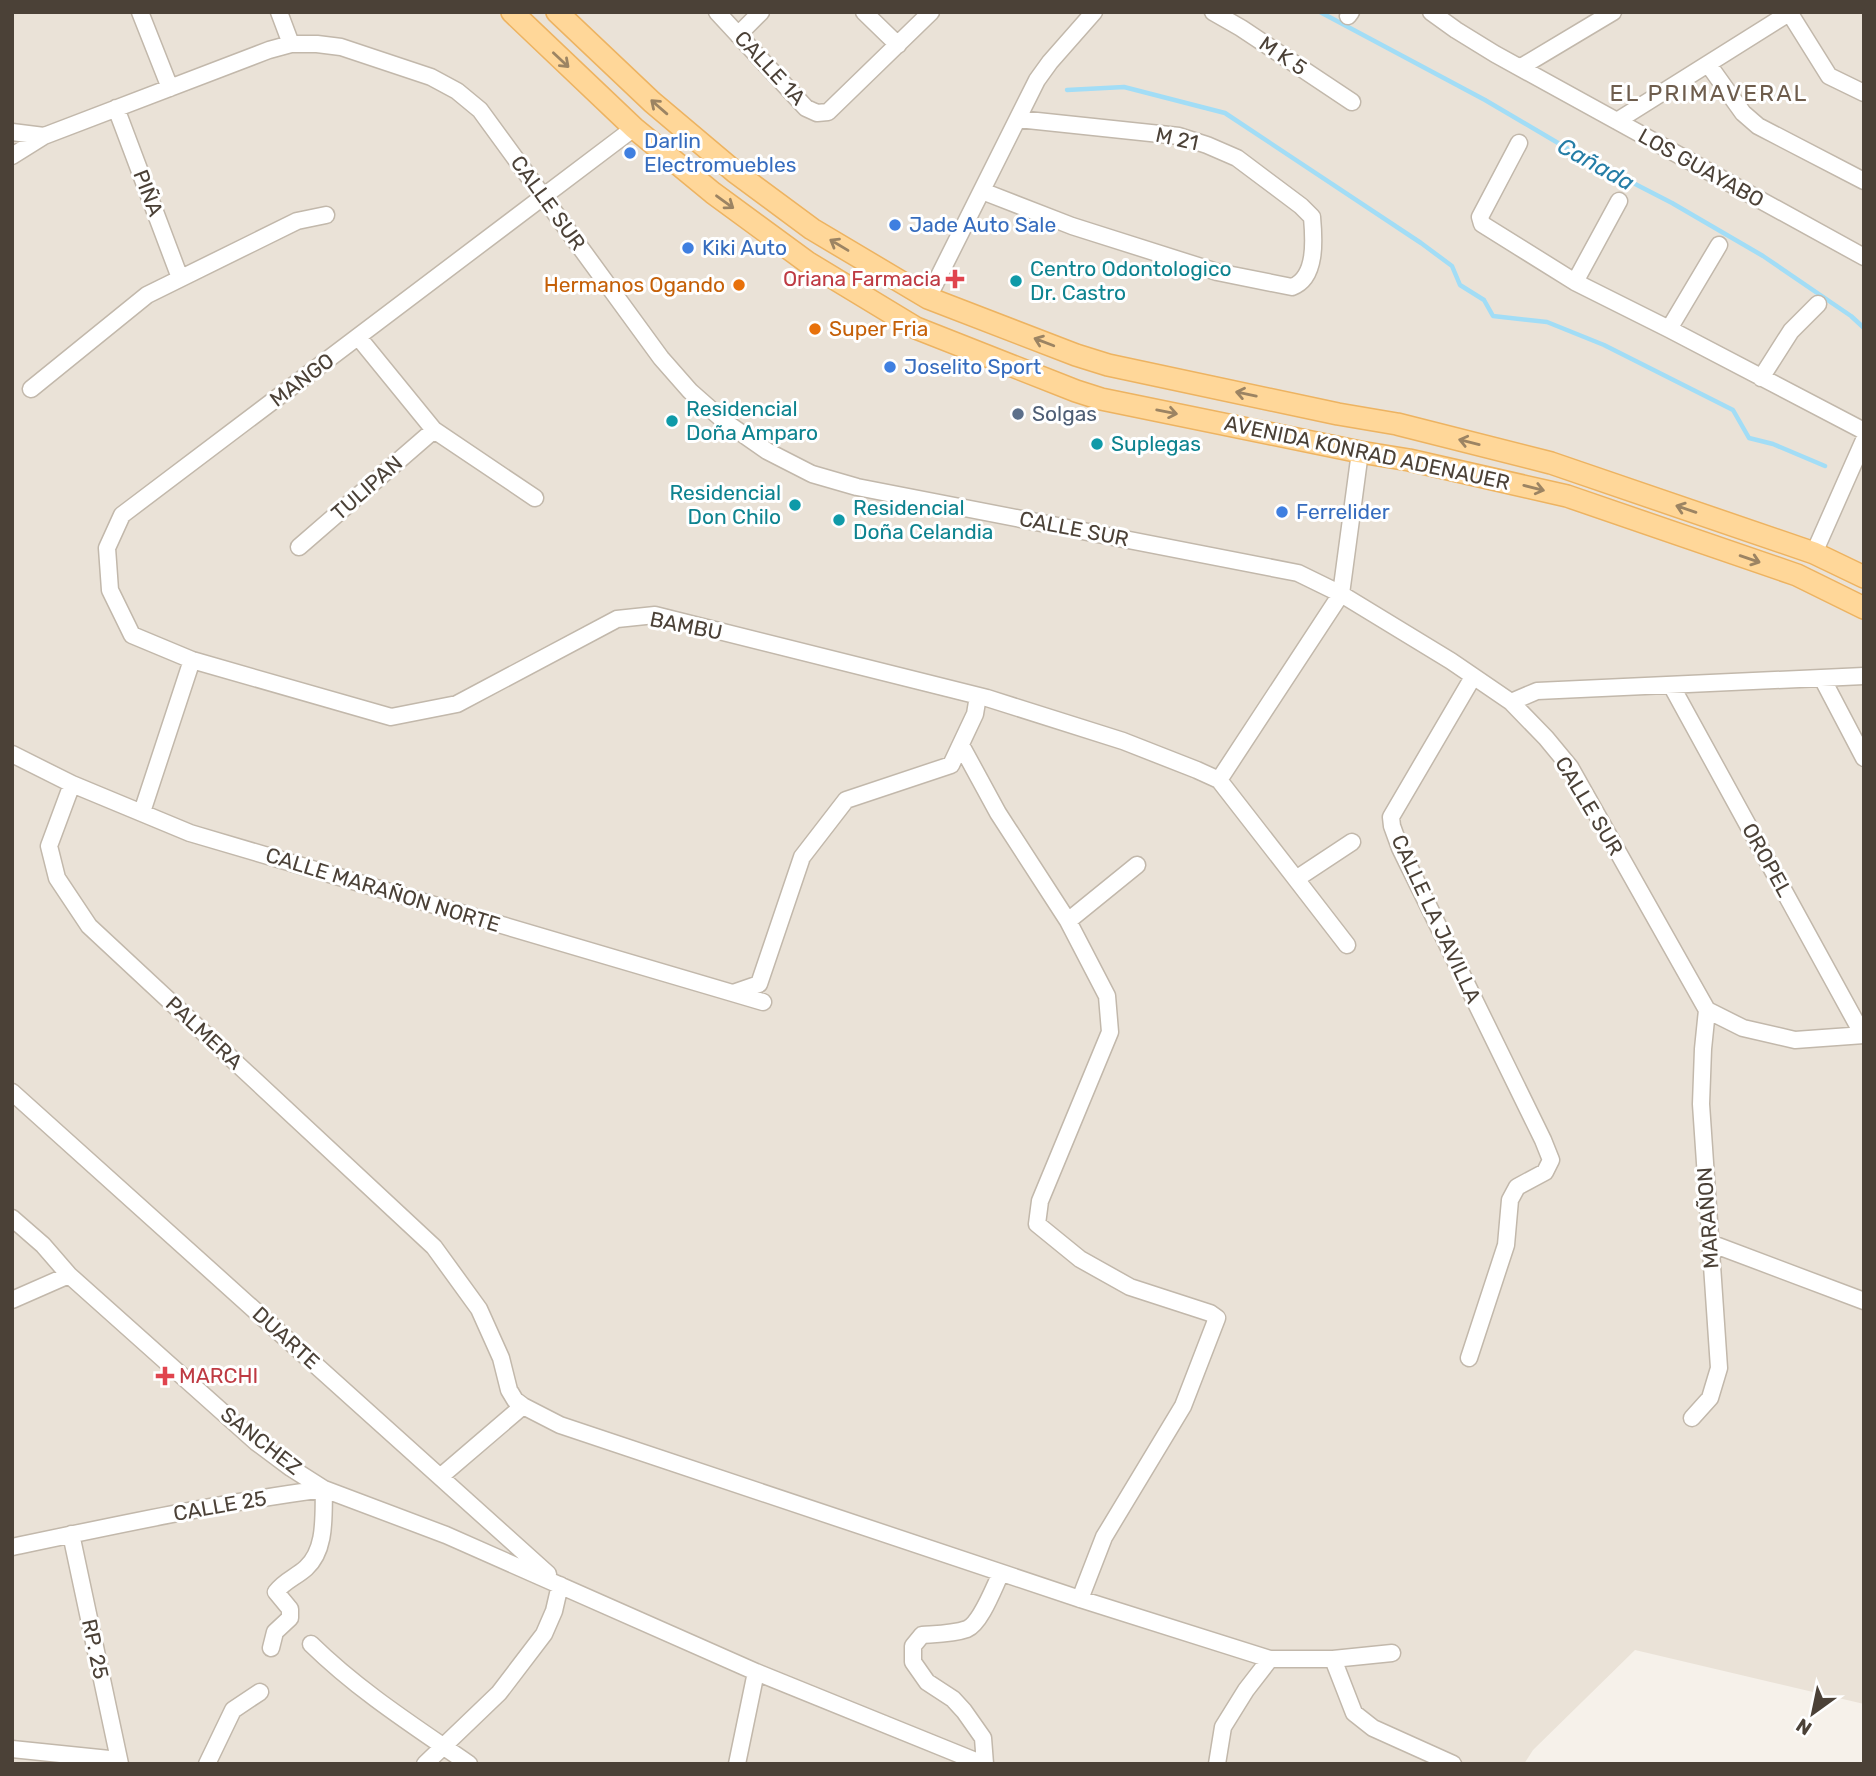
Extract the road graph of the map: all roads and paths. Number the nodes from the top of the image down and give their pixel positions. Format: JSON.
{"nodes":[{"id":1,"x":140,"y":12,"type":"edge"},
{"id":2,"x":279,"y":12,"type":"edge"},
{"id":3,"x":512,"y":12,"type":"edge"},
{"id":4,"x":557,"y":12,"type":"edge"},
{"id":5,"x":717,"y":12,"type":"edge"},
{"id":6,"x":761,"y":12,"type":"edge"},
{"id":7,"x":864,"y":12,"type":"edge"},
{"id":8,"x":931,"y":12,"type":"edge"},
{"id":9,"x":1094,"y":12,"type":"edge"},
{"id":10,"x":1213,"y":12,"type":"edge"},
{"id":11,"x":1431,"y":12,"type":"edge"},
{"id":12,"x":1613,"y":12,"type":"edge"},
{"id":13,"x":1789,"y":12,"type":"edge"},
{"id":14,"x":738,"y":35,"type":"junction"},
{"id":15,"x":291,"y":44,"type":"junction"},
{"id":16,"x":898,"y":45,"type":"junction"},
{"id":17,"x":1708,"y":64,"type":"junction"},
{"id":18,"x":1521,"y":67,"type":"junction"},
{"id":19,"x":170,"y":88,"type":"junction"},
{"id":20,"x":1864,"y":93,"type":"edge"},
{"id":21,"x":1352,"y":102,"type":"dead end"},
{"id":22,"x":116,"y":108,"type":"junction"},
{"id":23,"x":1018,"y":119,"type":"junction"},
{"id":24,"x":1617,"y":121,"type":"junction"},
{"id":25,"x":634,"y":128,"type":"junction"},
{"id":26,"x":12,"y":132,"type":"edge"},
{"id":27,"x":44,"y":136,"type":"junction"},
{"id":28,"x":1520,"y":143,"type":"dead end"},
{"id":29,"x":12,"y":156,"type":"edge"},
{"id":30,"x":1864,"y":181,"type":"edge"},
{"id":31,"x":982,"y":191,"type":"junction"},
{"id":32,"x":544,"y":196,"type":"junction"},
{"id":33,"x":1619,"y":201,"type":"dead end"},
{"id":34,"x":326,"y":215,"type":"dead end"},
{"id":35,"x":1719,"y":244,"type":"dead end"},
{"id":36,"x":1864,"y":257,"type":"edge"},
{"id":37,"x":180,"y":278,"type":"junction"},
{"id":38,"x":1575,"y":282,"type":"junction"},
{"id":39,"x":928,"y":298,"type":"junction"},
{"id":40,"x":1818,"y":304,"type":"dead end"},
{"id":41,"x":1670,"y":329,"type":"junction"},
{"id":42,"x":359,"y":338,"type":"junction"},
{"id":43,"x":1108,"y":365,"type":"junction"},
{"id":44,"x":1761,"y":378,"type":"junction"},
{"id":45,"x":31,"y":389,"type":"dead end"},
{"id":46,"x":1101,"y":399,"type":"junction"},
{"id":47,"x":434,"y":430,"type":"junction"},
{"id":48,"x":1864,"y":431,"type":"edge"},
{"id":49,"x":1864,"y":440,"type":"edge"},
{"id":50,"x":1360,"y":452,"type":"junction"},
{"id":51,"x":535,"y":498,"type":"dead end"},
{"id":52,"x":299,"y":547,"type":"dead end"},
{"id":53,"x":1814,"y":553,"type":"junction"},
{"id":54,"x":1864,"y":577,"type":"edge"},
{"id":55,"x":110,"y":590,"type":"joint"},
{"id":56,"x":1341,"y":594,"type":"junction"},
{"id":57,"x":1864,"y":608,"type":"edge"},
{"id":58,"x":192,"y":660,"type":"junction"},
{"id":59,"x":1864,"y":676,"type":"edge"},
{"id":60,"x":1473,"y":677,"type":"junction"},
{"id":61,"x":1822,"y":678,"type":"junction"},
{"id":62,"x":1671,"y":685,"type":"junction"},
{"id":63,"x":978,"y":696,"type":"junction"},
{"id":64,"x":1511,"y":702,"type":"junction"},
{"id":65,"x":961,"y":745,"type":"junction"},
{"id":66,"x":12,"y":754,"type":"edge"},
{"id":67,"x":1864,"y":758,"type":"edge"},
{"id":68,"x":1219,"y":780,"type":"junction"},
{"id":69,"x":72,"y":784,"type":"junction"},
{"id":70,"x":142,"y":812,"type":"junction"},
{"id":71,"x":1352,"y":842,"type":"dead end"},
{"id":72,"x":1137,"y":865,"type":"dead end"},
{"id":73,"x":1296,"y":879,"type":"junction"},
{"id":74,"x":1068,"y":921,"type":"junction"},
{"id":75,"x":1347,"y":946,"type":"dead end"},
{"id":76,"x":733,"y":993,"type":"junction"},
{"id":77,"x":763,"y":1002,"type":"dead end"},
{"id":78,"x":1707,"y":1010,"type":"junction"},
{"id":79,"x":1864,"y":1035,"type":"edge"},
{"id":80,"x":12,"y":1092,"type":"edge"},
{"id":81,"x":12,"y":1218,"type":"edge"},
{"id":82,"x":1710,"y":1243,"type":"junction"},
{"id":83,"x":69,"y":1275,"type":"junction"},
{"id":84,"x":12,"y":1300,"type":"edge"},
{"id":85,"x":1864,"y":1301,"type":"edge"},
{"id":86,"x":1469,"y":1358,"type":"dead end"},
{"id":87,"x":523,"y":1406,"type":"junction"},
{"id":88,"x":1692,"y":1418,"type":"dead end"},
{"id":89,"x":440,"y":1477,"type":"junction"},
{"id":90,"x":324,"y":1489,"type":"junction"},
{"id":91,"x":71,"y":1534,"type":"junction"},
{"id":92,"x":12,"y":1547,"type":"edge"},
{"id":93,"x":1001,"y":1573,"type":"junction"},
{"id":94,"x":560,"y":1585,"type":"junction"},
{"id":95,"x":1080,"y":1599,"type":"junction"},
{"id":96,"x":311,"y":1644,"type":"dead end"},
{"id":97,"x":271,"y":1648,"type":"dead end"},
{"id":98,"x":1392,"y":1653,"type":"dead end"},
{"id":99,"x":1333,"y":1659,"type":"junction"},
{"id":100,"x":1270,"y":1660,"type":"junction"},
{"id":101,"x":756,"y":1672,"type":"junction"},
{"id":102,"x":260,"y":1692,"type":"dead end"},
{"id":103,"x":444,"y":1747,"type":"junction"},
{"id":104,"x":12,"y":1749,"type":"edge"},
{"id":105,"x":120,"y":1762,"type":"edge"},
{"id":106,"x":207,"y":1764,"type":"edge"},
{"id":107,"x":425,"y":1764,"type":"edge"},
{"id":108,"x":469,"y":1764,"type":"edge"},
{"id":109,"x":737,"y":1764,"type":"edge"},
{"id":110,"x":984,"y":1764,"type":"edge"},
{"id":111,"x":1217,"y":1764,"type":"edge"},
{"id":112,"x":1453,"y":1764,"type":"edge"}],
"edges":[{"from":1,"to":19,"type":"street"},
{"from":2,"to":15,"type":"street"},
{"from":3,"to":25,"type":"main road","name":"AVENIDA KONRAD ADENAUER","one_way":true},
{"from":39,"to":4,"type":"main road","name":"AVENIDA KONRAD ADENAUER","one_way":true},
{"from":5,"to":14,"type":"street","name":"CALLE 1A"},
{"from":6,"to":14,"type":"street"},
{"from":7,"to":16,"type":"street"},
{"from":8,"to":16,"type":"street"},
{"from":9,"to":23,"type":"street"},
{"from":10,"to":21,"type":"street","name":"M K 5"},
{"from":11,"to":18,"type":"street","name":"LOS GUAYABO"},
{"from":12,"to":18,"type":"street"},
{"from":13,"to":17,"type":"street"},
{"from":13,"to":20,"type":"street"},
{"from":14,"to":16,"type":"street","name":"CALLE 1A"},
{"from":15,"to":19,"type":"street"},
{"from":15,"to":32,"type":"street","name":"CALLE SUR"},
{"from":17,"to":24,"type":"street"},
{"from":17,"to":30,"type":"street"},
{"from":18,"to":24,"type":"street","name":"LOS GUAYABO"},
{"from":19,"to":22,"type":"street"},
{"from":22,"to":27,"type":"street"},
{"from":22,"to":37,"type":"street","name":"PIÑA"},
{"from":23,"to":31,"type":"street"},
{"from":23,"to":31,"type":"street","name":"M 21"},
{"from":24,"to":36,"type":"street","name":"LOS GUAYABO"},
{"from":25,"to":32,"type":"street","name":"MANGO"},
{"from":25,"to":46,"type":"main road","name":"AVENIDA KONRAD ADENAUER","one_way":true},
{"from":26,"to":27,"type":"street"},
{"from":27,"to":29,"type":"street"},
{"from":28,"to":38,"type":"street"},
{"from":31,"to":39,"type":"street"},
{"from":32,"to":42,"type":"street","name":"MANGO"},
{"from":32,"to":56,"type":"street","name":"CALLE SUR"},
{"from":33,"to":38,"type":"street"},
{"from":34,"to":37,"type":"street"},
{"from":35,"to":41,"type":"street"},
{"from":37,"to":45,"type":"street"},
{"from":38,"to":41,"type":"street"},
{"from":43,"to":39,"type":"main road","name":"AVENIDA KONRAD ADENAUER","one_way":true},
{"from":40,"to":44,"type":"street"},
{"from":41,"to":44,"type":"street"},
{"from":42,"to":47,"type":"street"},
{"from":42,"to":55,"type":"street","name":"MANGO"},
{"from":43,"to":46,"type":"main road"},
{"from":53,"to":43,"type":"main road","name":"AVENIDA KONRAD ADENAUER","one_way":true},
{"from":44,"to":48,"type":"street"},
{"from":46,"to":50,"type":"main road","name":"AVENIDA KONRAD ADENAUER","one_way":true},
{"from":47,"to":51,"type":"street"},
{"from":47,"to":52,"type":"street","name":"TULIPAN"},
{"from":49,"to":53,"type":"street"},
{"from":50,"to":56,"type":"street"},
{"from":50,"to":57,"type":"main road","name":"AVENIDA KONRAD ADENAUER","one_way":true},
{"from":53,"to":54,"type":"main road","name":"AVENIDA KONRAD ADENAUER"},
{"from":55,"to":58,"type":"street","name":"BAMBU"},
{"from":56,"to":60,"type":"street","name":"CALLE SUR"},
{"from":56,"to":68,"type":"street"},
{"from":58,"to":63,"type":"street","name":"BAMBU"},
{"from":58,"to":70,"type":"street"},
{"from":59,"to":61,"type":"street"},
{"from":60,"to":64,"type":"street","name":"CALLE SUR"},
{"from":60,"to":86,"type":"street","name":"CALLE LA JAVILLA"},
{"from":61,"to":62,"type":"street"},
{"from":61,"to":67,"type":"street"},
{"from":62,"to":64,"type":"street"},
{"from":62,"to":79,"type":"street","name":"OROPEL"},
{"from":63,"to":65,"type":"street"},
{"from":63,"to":68,"type":"street","name":"BAMBU"},
{"from":64,"to":78,"type":"street","name":"CALLE SUR"},
{"from":65,"to":74,"type":"street"},
{"from":65,"to":76,"type":"street"},
{"from":66,"to":69,"type":"street","name":"CALLE MARAÑON NORTE"},
{"from":68,"to":73,"type":"street"},
{"from":69,"to":70,"type":"street","name":"CALLE MARAÑON NORTE"},
{"from":69,"to":87,"type":"street","name":"PALMERA"},
{"from":70,"to":76,"type":"street","name":"CALLE MARAÑON NORTE"},
{"from":71,"to":73,"type":"street"},
{"from":72,"to":74,"type":"street"},
{"from":73,"to":75,"type":"street"},
{"from":74,"to":95,"type":"street"},
{"from":76,"to":77,"type":"street","name":"CALLE MARAÑON NORTE"},
{"from":78,"to":79,"type":"street"},
{"from":78,"to":82,"type":"street","name":"MARAÑON"},
{"from":80,"to":89,"type":"street","name":"DUARTE"},
{"from":81,"to":83,"type":"street","name":"SANCHEZ"},
{"from":82,"to":85,"type":"street"},
{"from":82,"to":88,"type":"street","name":"MARAÑON"},
{"from":83,"to":84,"type":"street"},
{"from":83,"to":90,"type":"street","name":"SANCHEZ"},
{"from":87,"to":89,"type":"street"},
{"from":87,"to":93,"type":"street"},
{"from":89,"to":94,"type":"street","name":"DUARTE"},
{"from":90,"to":91,"type":"street","name":"CALLE 25"},
{"from":90,"to":94,"type":"street","name":"SANCHEZ"},
{"from":90,"to":97,"type":"street"},
{"from":91,"to":92,"type":"street","name":"CALLE 25"},
{"from":91,"to":105,"type":"street","name":"RP. 25"},
{"from":93,"to":95,"type":"street"},
{"from":93,"to":110,"type":"street"},
{"from":94,"to":101,"type":"street","name":"SANCHEZ"},
{"from":94,"to":103,"type":"street"},
{"from":95,"to":100,"type":"street"},
{"from":96,"to":103,"type":"street"},
{"from":98,"to":99,"type":"street"},
{"from":99,"to":100,"type":"street"},
{"from":99,"to":112,"type":"street"},
{"from":100,"to":111,"type":"street"},
{"from":101,"to":109,"type":"street"},
{"from":101,"to":110,"type":"street","name":"SANCHEZ"},
{"from":102,"to":106,"type":"street"},
{"from":103,"to":107,"type":"street"},
{"from":103,"to":108,"type":"street"},
{"from":104,"to":105,"type":"street"}]}
